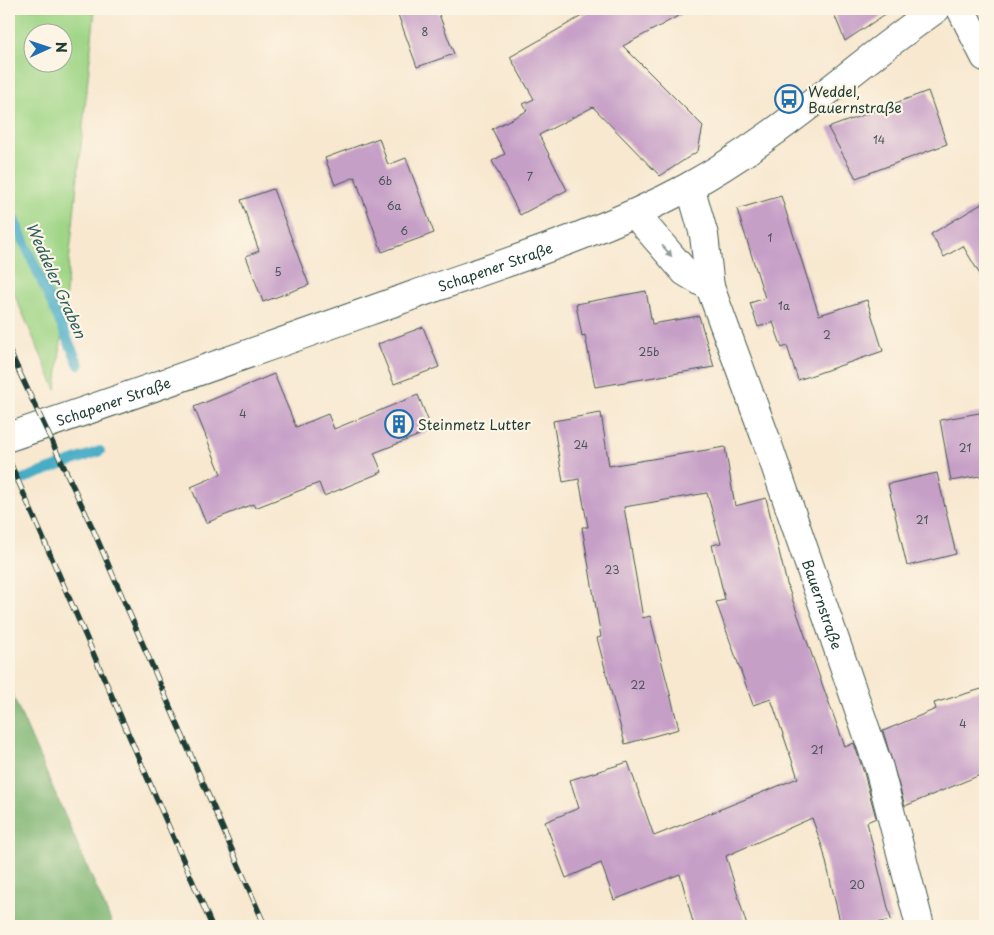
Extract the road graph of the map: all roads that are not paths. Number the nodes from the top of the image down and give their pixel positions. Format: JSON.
{"nodes":[{"id":1,"x":936,"y":9,"type":"edge"},
{"id":2,"x":962,"y":9,"type":"edge"},
{"id":3,"x":985,"y":57,"type":"edge"},
{"id":4,"x":690,"y":186,"type":"junction"},
{"id":5,"x":635,"y":214,"type":"junction"},
{"id":6,"x":710,"y":287,"type":"junction"},
{"id":7,"x":9,"y":436,"type":"edge"},
{"id":8,"x":920,"y":926,"type":"edge"}],
"edges":[{"from":1,"to":4,"type":"street","name":"Schapener Straße"},
{"from":2,"to":3,"type":"street"},
{"from":4,"to":5,"type":"street","name":"Schapener Straße"},
{"from":4,"to":6,"type":"street","name":"Bauernstraße"},
{"from":5,"to":6,"type":"street","one_way":true},
{"from":5,"to":7,"type":"street","name":"Schapener Straße"},
{"from":6,"to":8,"type":"street","name":"Bauernstraße"}]}
